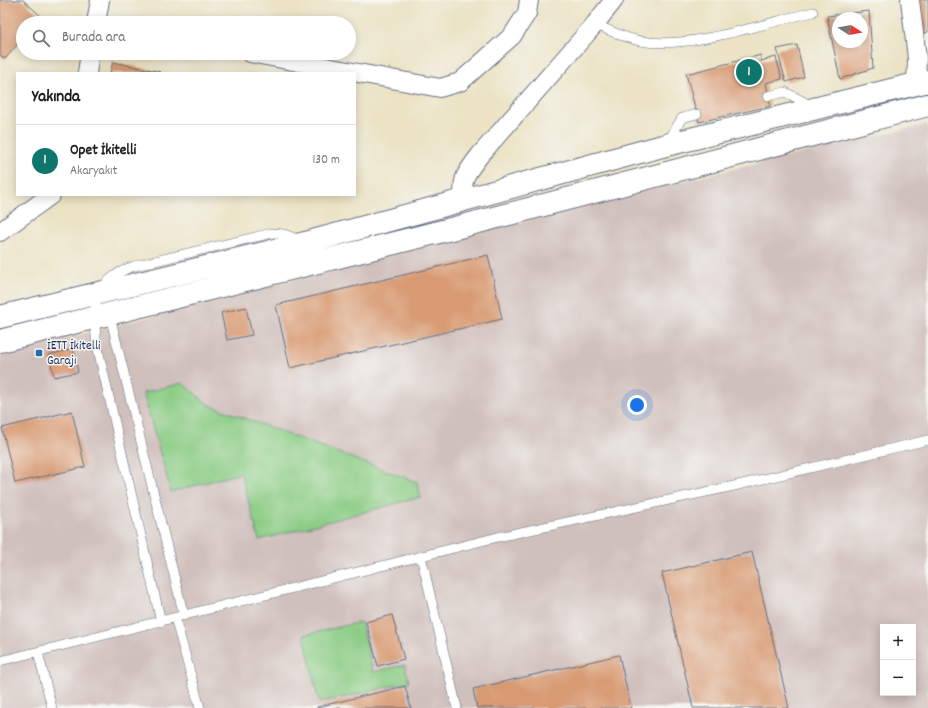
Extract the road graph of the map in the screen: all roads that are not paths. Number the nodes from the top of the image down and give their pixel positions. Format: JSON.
{"nodes":[{"id":1,"x":100,"y":0,"type":"edge"},
{"id":2,"x":529,"y":0,"type":"edge"},
{"id":3,"x":614,"y":0,"type":"edge"},
{"id":4,"x":910,"y":0,"type":"edge"},
{"id":5,"x":813,"y":12,"type":"dead end"},
{"id":6,"x":97,"y":16,"type":"edge"},
{"id":7,"x":595,"y":24,"type":"junction"},
{"id":8,"x":922,"y":56,"type":"edge"},
{"id":9,"x":89,"y":60,"type":"edge"},
{"id":10,"x":288,"y":60,"type":"edge"},
{"id":11,"x":87,"y":72,"type":"edge"},
{"id":12,"x":353,"y":72,"type":"edge"},
{"id":13,"x":356,"y":73,"type":"edge"},
{"id":14,"x":922,"y":84,"type":"edge"},
{"id":15,"x":768,"y":96,"type":"dead end"},
{"id":16,"x":928,"y":105,"type":"edge"},
{"id":17,"x":817,"y":109,"type":"junction"},
{"id":18,"x":697,"y":114,"type":"dead end"},
{"id":19,"x":666,"y":144,"type":"junction"},
{"id":20,"x":50,"y":196,"type":"edge"},
{"id":21,"x":464,"y":201,"type":"junction"},
{"id":22,"x":0,"y":232,"type":"edge"},
{"id":23,"x":98,"y":292,"type":"junction"},
{"id":24,"x":102,"y":315,"type":"junction"},
{"id":25,"x":0,"y":317,"type":"edge"},
{"id":26,"x":0,"y":341,"type":"edge"},
{"id":27,"x":928,"y":440,"type":"edge"},
{"id":28,"x":421,"y":556,"type":"junction"},
{"id":29,"x":180,"y":617,"type":"junction"},
{"id":30,"x":161,"y":622,"type":"junction"},
{"id":31,"x":38,"y":652,"type":"junction"},
{"id":32,"x":0,"y":661,"type":"edge"},
{"id":33,"x":52,"y":708,"type":"edge"},
{"id":34,"x":200,"y":708,"type":"edge"},
{"id":35,"x":457,"y":708,"type":"edge"}],
"edges":[{"from":1,"to":6,"type":"street"},
{"from":2,"to":13,"type":"street"},
{"from":3,"to":7,"type":"street"},
{"from":4,"to":8,"type":"street"},
{"from":5,"to":7,"type":"lane"},
{"from":7,"to":21,"type":"street"},
{"from":8,"to":14,"type":"street"},
{"from":9,"to":11,"type":"street"},
{"from":10,"to":12,"type":"street"},
{"from":14,"to":17,"type":"main road"},
{"from":15,"to":17,"type":"lane"},
{"from":16,"to":24,"type":"main road"},
{"from":17,"to":19,"type":"main road"},
{"from":18,"to":19,"type":"lane"},
{"from":19,"to":21,"type":"main road"},
{"from":20,"to":22,"type":"street"},
{"from":21,"to":23,"type":"main road"},
{"from":23,"to":24,"type":"lane"},
{"from":23,"to":24,"type":"lane"},
{"from":23,"to":25,"type":"main road"},
{"from":24,"to":26,"type":"main road"},
{"from":24,"to":29,"type":"lane"},
{"from":24,"to":30,"type":"lane"},
{"from":27,"to":28,"type":"lane"},
{"from":28,"to":29,"type":"lane"},
{"from":28,"to":35,"type":"lane"},
{"from":29,"to":30,"type":"lane"},
{"from":29,"to":34,"type":"lane"},
{"from":30,"to":31,"type":"lane"},
{"from":31,"to":32,"type":"lane"},
{"from":31,"to":33,"type":"lane"}]}
